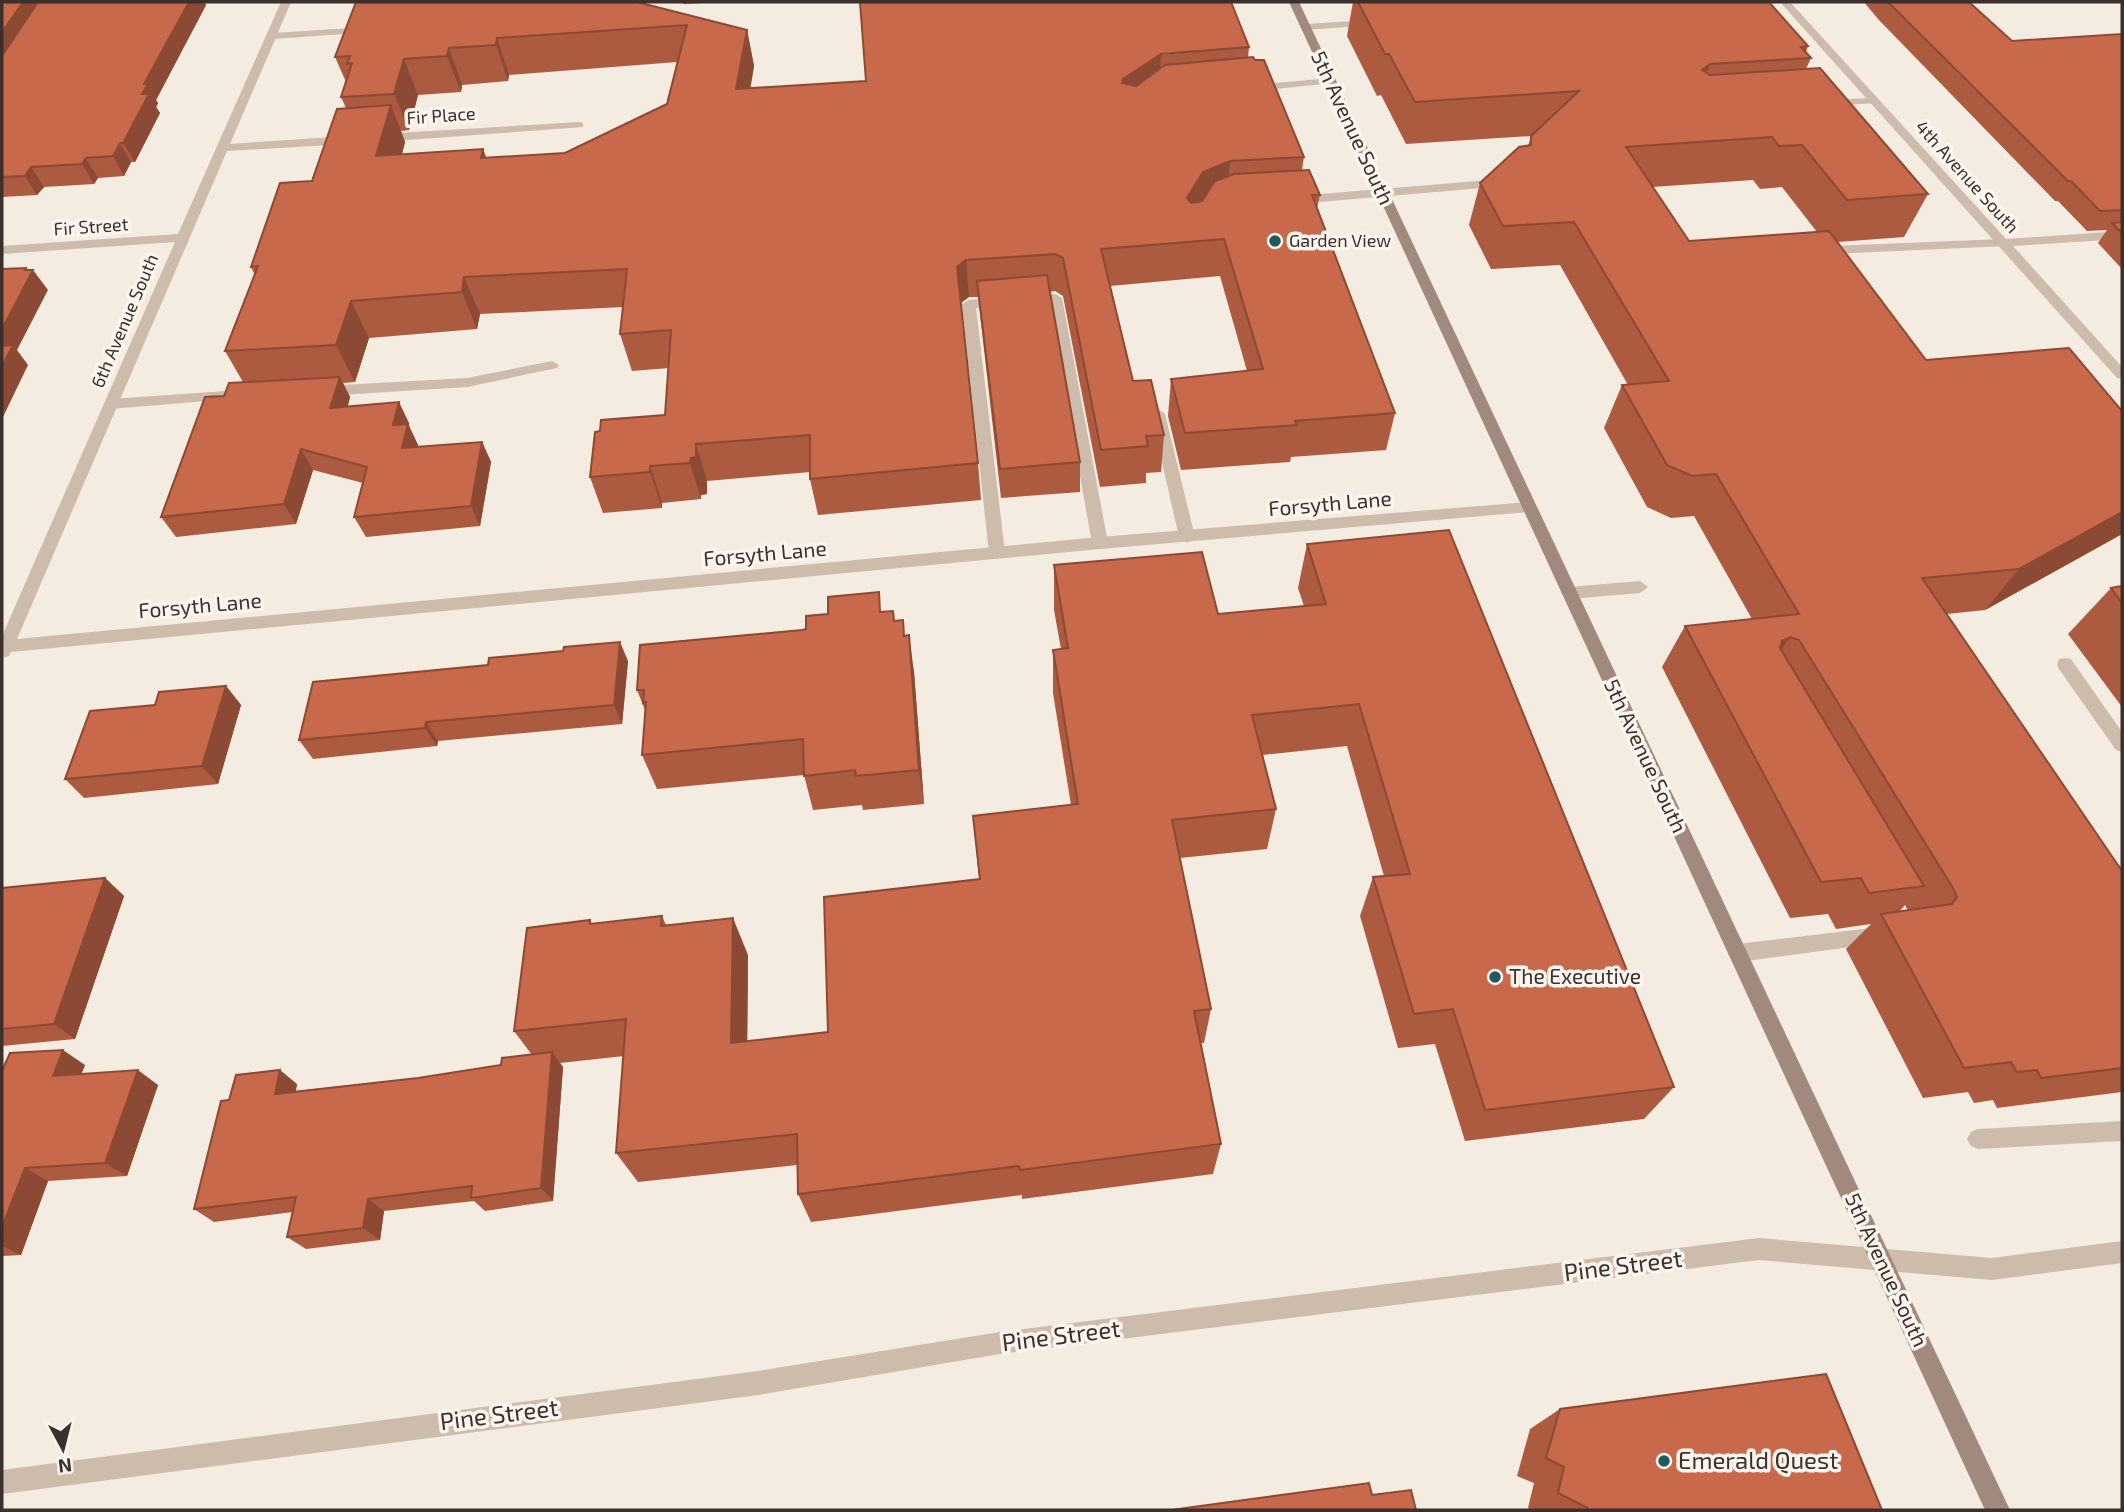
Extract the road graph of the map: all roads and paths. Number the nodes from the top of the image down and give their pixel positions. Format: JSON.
{"nodes":[{"id":1,"x":286,"y":2,"type":"edge"},
{"id":2,"x":1294,"y":2,"type":"edge"},
{"id":3,"x":1785,"y":2,"type":"edge"},
{"id":4,"x":1389,"y":22,"type":"edge"},
{"id":5,"x":1306,"y":27,"type":"junction"},
{"id":6,"x":383,"y":29,"type":"edge"},
{"id":7,"x":273,"y":36,"type":"junction"},
{"id":8,"x":1331,"y":81,"type":"junction"},
{"id":9,"x":1238,"y":89,"type":"edge"},
{"id":10,"x":1874,"y":101,"type":"junction"},
{"id":11,"x":1819,"y":104,"type":"edge"},
{"id":12,"x":579,"y":125,"type":"dead end"},
{"id":13,"x":222,"y":148,"type":"junction"},
{"id":14,"x":1513,"y":183,"type":"edge"},
{"id":15,"x":1383,"y":194,"type":"junction"},
{"id":16,"x":1278,"y":201,"type":"edge"},
{"id":17,"x":2122,"y":235,"type":"edge"},
{"id":18,"x":182,"y":238,"type":"junction"},
{"id":19,"x":2002,"y":243,"type":"junction"},
{"id":20,"x":2,"y":250,"type":"edge"},
{"id":21,"x":1831,"y":250,"type":"edge"},
{"id":22,"x":552,"y":365,"type":"dead end"},
{"id":23,"x":2122,"y":375,"type":"edge"},
{"id":24,"x":306,"y":392,"type":"edge"},
{"id":25,"x":238,"y":396,"type":"edge"},
{"id":26,"x":110,"y":404,"type":"junction"},
{"id":27,"x":1157,"y":410,"type":"edge"},
{"id":28,"x":1528,"y":508,"type":"junction"},
{"id":29,"x":1187,"y":537,"type":"junction"},
{"id":30,"x":1101,"y":544,"type":"junction"},
{"id":31,"x":997,"y":553,"type":"junction"},
{"id":32,"x":1640,"y":587,"type":"dead end"},
{"id":33,"x":1569,"y":593,"type":"junction"},
{"id":34,"x":4,"y":651,"type":"edge"},
{"id":35,"x":2065,"y":664,"type":"dead end"},
{"id":36,"x":2122,"y":745,"type":"edge"},
{"id":37,"x":1895,"y":933,"type":"edge"},
{"id":38,"x":1738,"y":953,"type":"junction"},
{"id":39,"x":2122,"y":1131,"type":"edge"},
{"id":40,"x":1978,"y":1139,"type":"dead end"},
{"id":41,"x":2122,"y":1252,"type":"edge"},
{"id":42,"x":1881,"y":1259,"type":"junction"},
{"id":43,"x":2,"y":1482,"type":"edge"},
{"id":44,"x":1998,"y":1510,"type":"edge"}],
"edges":[{"from":1,"to":7,"type":"street","name":"6th Avenue South"},
{"from":2,"to":5,"type":"main road","name":"5th Avenue South"},
{"from":3,"to":10,"type":"street","name":"4th Avenue South"},
{"from":4,"to":5,"type":"street"},
{"from":5,"to":8,"type":"main road","name":"5th Avenue South"},
{"from":6,"to":7,"type":"street"},
{"from":7,"to":13,"type":"street","name":"6th Avenue South"},
{"from":8,"to":9,"type":"street"},
{"from":8,"to":15,"type":"main road","name":"5th Avenue South"},
{"from":10,"to":11,"type":"street"},
{"from":10,"to":19,"type":"street","name":"4th Avenue South"},
{"from":12,"to":13,"type":"street","name":"Fir Place"},
{"from":13,"to":18,"type":"street","name":"6th Avenue South"},
{"from":14,"to":15,"type":"street"},
{"from":15,"to":16,"type":"street"},
{"from":15,"to":28,"type":"main road","name":"5th Avenue South"},
{"from":17,"to":19,"type":"street"},
{"from":18,"to":20,"type":"street","name":"Fir Street"},
{"from":18,"to":26,"type":"street","name":"6th Avenue South"},
{"from":19,"to":21,"type":"street"},
{"from":19,"to":23,"type":"street","name":"4th Avenue South"},
{"from":22,"to":24,"type":"street"},
{"from":25,"to":26,"type":"street"},
{"from":26,"to":34,"type":"street","name":"6th Avenue South"},
{"from":27,"to":29,"type":"street"},
{"from":28,"to":29,"type":"street","name":"Forsyth Lane"},
{"from":28,"to":33,"type":"main road","name":"5th Avenue South"},
{"from":29,"to":30,"type":"street","name":"Forsyth Lane"},
{"from":30,"to":31,"type":"street","name":"Forsyth Lane"},
{"from":30,"to":31,"type":"street"},
{"from":31,"to":34,"type":"street","name":"Forsyth Lane"},
{"from":32,"to":33,"type":"street"},
{"from":33,"to":38,"type":"main road","name":"5th Avenue South"},
{"from":35,"to":36,"type":"street"},
{"from":37,"to":38,"type":"street"},
{"from":38,"to":42,"type":"main road","name":"5th Avenue South"},
{"from":39,"to":40,"type":"street"},
{"from":41,"to":42,"type":"street","name":"Pine Street"},
{"from":42,"to":43,"type":"street","name":"Pine Street"},
{"from":42,"to":44,"type":"main road","name":"5th Avenue South"}]}
